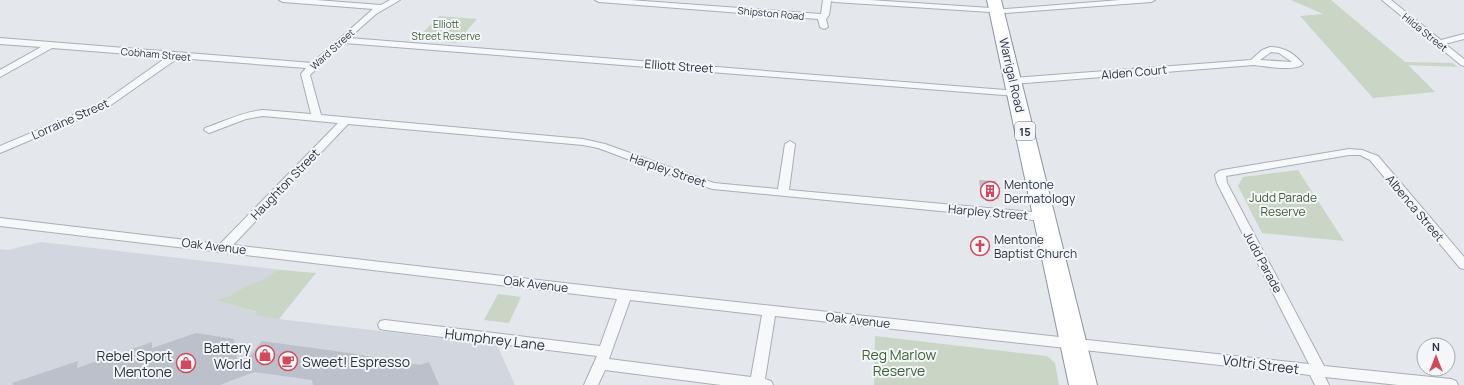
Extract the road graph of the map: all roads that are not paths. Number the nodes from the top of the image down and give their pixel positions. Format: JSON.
{"nodes":[{"id":1,"x":283,"y":0,"type":"edge"},
{"id":2,"x":396,"y":0,"type":"edge"},
{"id":3,"x":599,"y":0,"type":"edge"},
{"id":4,"x":827,"y":0,"type":"edge"},
{"id":5,"x":834,"y":0,"type":"edge"},
{"id":6,"x":1151,"y":0,"type":"edge"},
{"id":7,"x":1386,"y":0,"type":"edge"},
{"id":8,"x":995,"y":5,"type":"edge"},
{"id":9,"x":383,"y":7,"type":"junction"},
{"id":10,"x":823,"y":17,"type":"junction"},
{"id":11,"x":824,"y":27,"type":"dead end"},
{"id":12,"x":1464,"y":36,"type":"edge"},
{"id":13,"x":342,"y":40,"type":"junction"},
{"id":14,"x":0,"y":41,"type":"edge"},
{"id":15,"x":1439,"y":43,"type":"junction"},
{"id":16,"x":50,"y":45,"type":"junction"},
{"id":17,"x":176,"y":56,"type":"junction"},
{"id":18,"x":1254,"y":62,"type":"dead end"},
{"id":19,"x":1464,"y":63,"type":"edge"},
{"id":20,"x":312,"y":66,"type":"junction"},
{"id":21,"x":0,"y":74,"type":"edge"},
{"id":22,"x":1014,"y":86,"type":"junction"},
{"id":23,"x":317,"y":117,"type":"junction"},
{"id":24,"x":346,"y":120,"type":"junction"},
{"id":25,"x":209,"y":130,"type":"dead end"},
{"id":26,"x":790,"y":144,"type":"dead end"},
{"id":27,"x":0,"y":150,"type":"edge"},
{"id":28,"x":1364,"y":153,"type":"joint"},
{"id":29,"x":783,"y":192,"type":"junction"},
{"id":30,"x":1044,"y":217,"type":"junction"},
{"id":31,"x":0,"y":222,"type":"edge"},
{"id":32,"x":224,"y":247,"type":"junction"},
{"id":33,"x":1464,"y":265,"type":"edge"},
{"id":34,"x":625,"y":295,"type":"junction"},
{"id":35,"x":769,"y":310,"type":"junction"},
{"id":36,"x":385,"y":325,"type":"dead end"},
{"id":37,"x":1072,"y":343,"type":"junction"},
{"id":38,"x":603,"y":358,"type":"junction"},
{"id":39,"x":1319,"y":376,"type":"edge"},
{"id":40,"x":591,"y":385,"type":"edge"},
{"id":41,"x":760,"y":385,"type":"edge"},
{"id":42,"x":1083,"y":385,"type":"edge"},
{"id":43,"x":1450,"y":385,"type":"edge"}],
"edges":[{"from":1,"to":9,"type":"street"},
{"from":2,"to":9,"type":"street","name":"Ward Street"},
{"from":3,"to":10,"type":"street","name":"Shipston Road"},
{"from":4,"to":10,"type":"street"},
{"from":5,"to":8,"type":"street"},
{"from":6,"to":8,"type":"street"},
{"from":7,"to":15,"type":"street","name":"Hilda Street"},
{"from":8,"to":22,"type":"highway","name":"Warrigal Road","number":"15"},
{"from":9,"to":13,"type":"street","name":"Ward Street"},
{"from":10,"to":11,"type":"street"},
{"from":12,"to":15,"type":"street"},
{"from":13,"to":20,"type":"street","name":"Ward Street"},
{"from":13,"to":22,"type":"street","name":"Elliott Street"},
{"from":14,"to":16,"type":"street","name":"Cobham Street"},
{"from":15,"to":19,"type":"street","name":"Hilda Street"},
{"from":16,"to":17,"type":"street","name":"Cobham Street"},
{"from":16,"to":21,"type":"street"},
{"from":17,"to":20,"type":"street","name":"Cobham Street"},
{"from":17,"to":27,"type":"street","name":"Lorraine Street"},
{"from":18,"to":22,"type":"street","name":"Alden Court"},
{"from":20,"to":23,"type":"street","name":"Ward Street"},
{"from":22,"to":30,"type":"highway","name":"Warrigal Road","number":"15"},
{"from":23,"to":24,"type":"street","name":"Harpley Street"},
{"from":23,"to":25,"type":"street","name":"Harpley Street"},
{"from":24,"to":29,"type":"street","name":"Harpley Street"},
{"from":24,"to":32,"type":"street","name":"Haughton Street"},
{"from":26,"to":29,"type":"street"},
{"from":28,"to":33,"type":"street","name":"Albenca Street"},
{"from":28,"to":39,"type":"street","name":"Judd Parade"},
{"from":29,"to":30,"type":"street","name":"Harpley Street"},
{"from":30,"to":37,"type":"highway","name":"Warrigal Road","number":"15"},
{"from":31,"to":32,"type":"street","name":"Oak Avenue"},
{"from":32,"to":34,"type":"street","name":"Oak Avenue"},
{"from":34,"to":35,"type":"street","name":"Oak Avenue"},
{"from":34,"to":38,"type":"street"},
{"from":35,"to":37,"type":"street","name":"Oak Avenue"},
{"from":35,"to":41,"type":"street"},
{"from":36,"to":38,"type":"street","name":"Humphrey Lane"},
{"from":37,"to":39,"type":"street","name":"Voltri Street"},
{"from":37,"to":42,"type":"highway","name":"Warrigal Road","number":"15"},
{"from":38,"to":40,"type":"street"},
{"from":38,"to":41,"type":"street","name":"Humphrey Lane"},
{"from":39,"to":43,"type":"street","name":"Voltri Street"}]}
